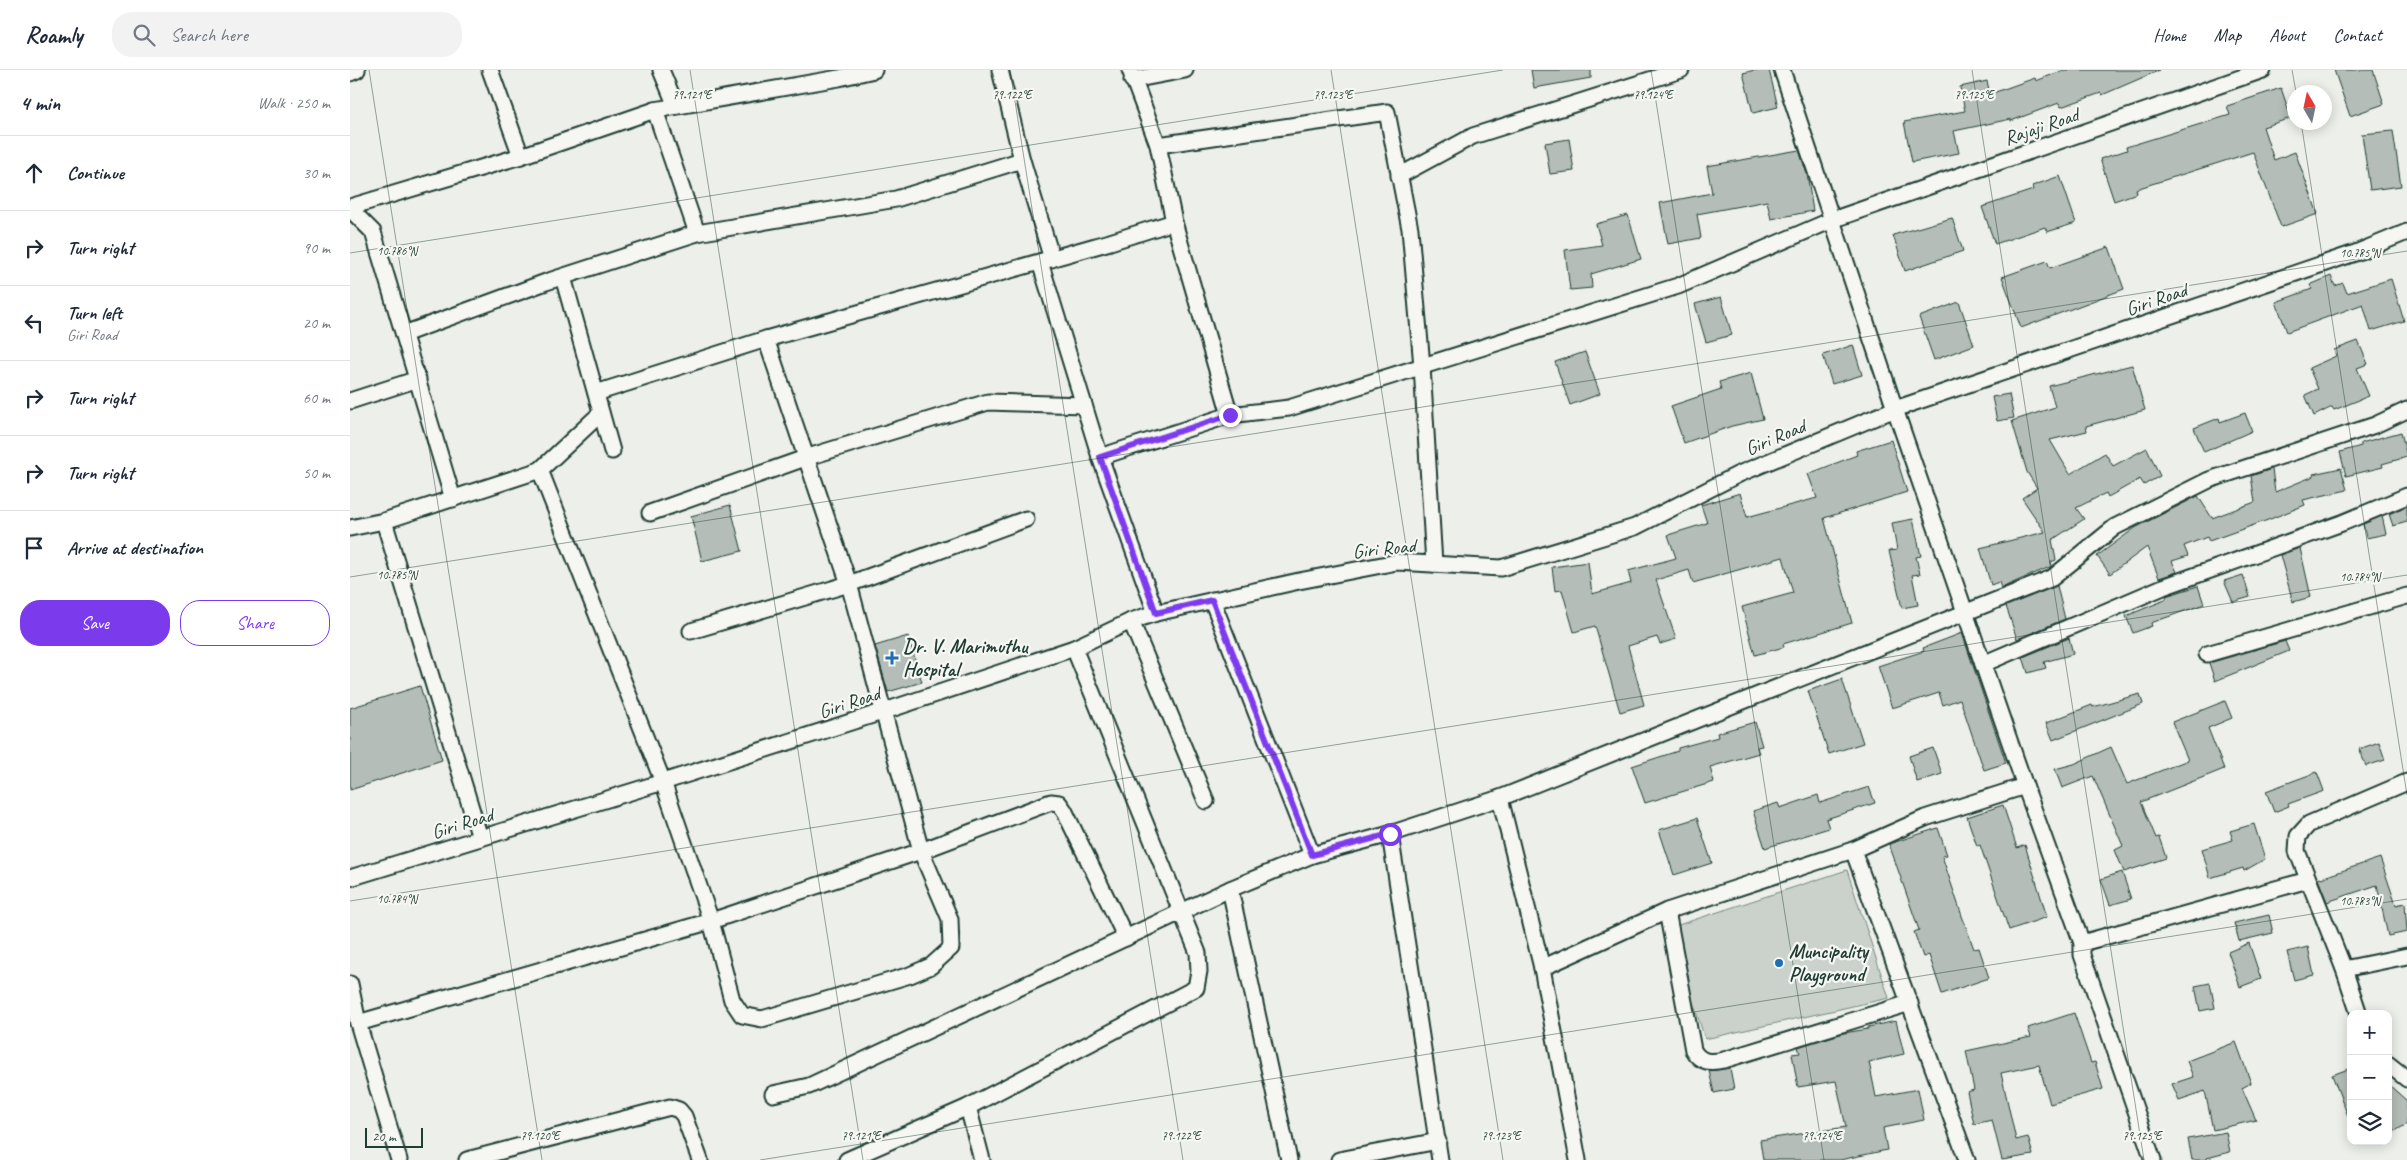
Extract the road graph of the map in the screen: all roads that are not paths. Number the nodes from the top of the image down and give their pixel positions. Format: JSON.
{"nodes":[{"id":1,"x":357,"y":70,"type":"edge"},
{"id":2,"x":490,"y":70,"type":"edge"},
{"id":3,"x":661,"y":70,"type":"edge"},
{"id":4,"x":874,"y":70,"type":"edge"},
{"id":5,"x":1000,"y":70,"type":"edge"},
{"id":6,"x":1185,"y":70,"type":"edge"},
{"id":7,"x":1681,"y":70,"type":"edge"},
{"id":8,"x":1782,"y":70,"type":"edge"},
{"id":9,"x":2263,"y":70,"type":"edge"},
{"id":10,"x":350,"y":73,"type":"edge"},
{"id":11,"x":1131,"y":75,"type":"edge"},
{"id":12,"x":676,"y":106,"type":"junction"},
{"id":13,"x":655,"y":110,"type":"junction"},
{"id":14,"x":1158,"y":145,"type":"junction"},
{"id":15,"x":522,"y":156,"type":"junction"},
{"id":16,"x":1022,"y":160,"type":"junction"},
{"id":17,"x":1399,"y":176,"type":"junction"},
{"id":18,"x":350,"y":208,"type":"edge"},
{"id":19,"x":1832,"y":220,"type":"junction"},
{"id":20,"x":1174,"y":222,"type":"junction"},
{"id":21,"x":2407,"y":232,"type":"edge"},
{"id":22,"x":697,"y":233,"type":"junction"},
{"id":23,"x":1046,"y":260,"type":"junction"},
{"id":24,"x":563,"y":277,"type":"junction"},
{"id":25,"x":404,"y":334,"type":"junction"},
{"id":26,"x":766,"y":339,"type":"junction"},
{"id":27,"x":1422,"y":366,"type":"junction"},
{"id":28,"x":418,"y":379,"type":"junction"},
{"id":29,"x":596,"y":392,"type":"junction"},
{"id":30,"x":350,"y":401,"type":"edge"},
{"id":31,"x":1084,"y":405,"type":"junction"},
{"id":32,"x":1895,"y":409,"type":"junction"},
{"id":33,"x":2407,"y":410,"type":"edge"},
{"id":34,"x":601,"y":413,"type":"junction"},
{"id":35,"x":1230,"y":415,"type":"junction"},
{"id":36,"x":612,"y":451,"type":"dead end"},
{"id":37,"x":808,"y":457,"type":"junction"},
{"id":38,"x":1100,"y":457,"type":"junction"},
{"id":39,"x":540,"y":470,"type":"junction"},
{"id":40,"x":2407,"y":496,"type":"edge"},
{"id":41,"x":453,"y":498,"type":"junction"},
{"id":42,"x":650,"y":513,"type":"dead end"},
{"id":43,"x":1026,"y":519,"type":"dead end"},
{"id":44,"x":384,"y":521,"type":"junction"},
{"id":45,"x":350,"y":528,"type":"edge"},
{"id":46,"x":1434,"y":564,"type":"junction"},
{"id":47,"x":849,"y":584,"type":"junction"},
{"id":48,"x":2407,"y":596,"type":"edge"},
{"id":49,"x":1212,"y":600,"type":"junction"},
{"id":50,"x":1156,"y":613,"type":"junction"},
{"id":51,"x":1966,"y":613,"type":"junction"},
{"id":52,"x":1131,"y":621,"type":"junction"},
{"id":53,"x":691,"y":631,"type":"dead end"},
{"id":54,"x":1074,"y":648,"type":"junction"},
{"id":55,"x":2207,"y":654,"type":"dead end"},
{"id":56,"x":1983,"y":664,"type":"junction"},
{"id":57,"x":882,"y":712,"type":"junction"},
{"id":58,"x":663,"y":782,"type":"junction"},
{"id":59,"x":2407,"y":782,"type":"edge"},
{"id":60,"x":2025,"y":786,"type":"junction"},
{"id":61,"x":1500,"y":798,"type":"junction"},
{"id":62,"x":1206,"y":801,"type":"dead end"},
{"id":63,"x":1390,"y":834,"type":"junction"},
{"id":64,"x":480,"y":838,"type":"junction"},
{"id":65,"x":921,"y":850,"type":"junction"},
{"id":66,"x":1853,"y":850,"type":"junction"},
{"id":67,"x":1312,"y":855,"type":"junction"},
{"id":68,"x":350,"y":878,"type":"edge"},
{"id":69,"x":2308,"y":880,"type":"junction"},
{"id":70,"x":1230,"y":889,"type":"junction"},
{"id":71,"x":1667,"y":911,"type":"junction"},
{"id":72,"x":1183,"y":912,"type":"junction"},
{"id":73,"x":711,"y":921,"type":"junction"},
{"id":74,"x":1126,"y":938,"type":"junction"},
{"id":75,"x":2082,"y":943,"type":"junction"},
{"id":76,"x":2407,"y":956,"type":"edge"},
{"id":77,"x":1542,"y":968,"type":"junction"},
{"id":78,"x":2344,"y":969,"type":"junction"},
{"id":79,"x":350,"y":984,"type":"edge"},
{"id":80,"x":1910,"y":1003,"type":"junction"},
{"id":81,"x":2358,"y":1010,"type":"edge"},
{"id":82,"x":358,"y":1023,"type":"junction"},
{"id":83,"x":2392,"y":1067,"type":"edge"},
{"id":84,"x":2407,"y":1079,"type":"edge"},
{"id":85,"x":773,"y":1094,"type":"dead end"},
{"id":86,"x":968,"y":1107,"type":"junction"},
{"id":87,"x":1438,"y":1142,"type":"junction"},
{"id":88,"x":399,"y":1160,"type":"edge"},
{"id":89,"x":467,"y":1160,"type":"edge"},
{"id":90,"x":700,"y":1160,"type":"edge"},
{"id":91,"x":847,"y":1160,"type":"edge"},
{"id":92,"x":982,"y":1160,"type":"edge"},
{"id":93,"x":1290,"y":1160,"type":"edge"},
{"id":94,"x":1339,"y":1160,"type":"edge"},
{"id":95,"x":1440,"y":1160,"type":"edge"},
{"id":96,"x":1578,"y":1160,"type":"edge"},
{"id":97,"x":1967,"y":1160,"type":"edge"},
{"id":98,"x":2153,"y":1160,"type":"edge"}],
"edges":[{"from":1,"to":10,"type":"street"},
{"from":2,"to":15,"type":"street"},
{"from":3,"to":12,"type":"street"},
{"from":4,"to":12,"type":"street"},
{"from":5,"to":16,"type":"street"},
{"from":6,"to":11,"type":"street"},
{"from":7,"to":17,"type":"street"},
{"from":8,"to":19,"type":"street"},
{"from":9,"to":19,"type":"street","name":"Rajaji Road"},
{"from":11,"to":14,"type":"street"},
{"from":12,"to":13,"type":"street"},
{"from":13,"to":15,"type":"street"},
{"from":13,"to":22,"type":"street"},
{"from":14,"to":17,"type":"street"},
{"from":14,"to":20,"type":"street"},
{"from":15,"to":18,"type":"street"},
{"from":16,"to":22,"type":"street"},
{"from":16,"to":23,"type":"street"},
{"from":17,"to":27,"type":"street"},
{"from":18,"to":25,"type":"street"},
{"from":19,"to":27,"type":"street","name":"Rajaji Road"},
{"from":19,"to":32,"type":"street"},
{"from":20,"to":23,"type":"street"},
{"from":20,"to":35,"type":"street"},
{"from":21,"to":32,"type":"street","name":"Giri Road"},
{"from":22,"to":24,"type":"street"},
{"from":23,"to":26,"type":"street"},
{"from":23,"to":31,"type":"street"},
{"from":24,"to":25,"type":"street"},
{"from":24,"to":29,"type":"street"},
{"from":25,"to":28,"type":"street"},
{"from":26,"to":29,"type":"street"},
{"from":26,"to":37,"type":"street"},
{"from":27,"to":35,"type":"street","name":"Rajaji Road"},
{"from":27,"to":46,"type":"street"},
{"from":28,"to":30,"type":"street"},
{"from":28,"to":41,"type":"street"},
{"from":29,"to":34,"type":"street"},
{"from":31,"to":37,"type":"street"},
{"from":31,"to":38,"type":"street"},
{"from":32,"to":46,"type":"street","name":"Giri Road"},
{"from":32,"to":51,"type":"street"},
{"from":33,"to":51,"type":"street"},
{"from":34,"to":36,"type":"street"},
{"from":34,"to":39,"type":"street"},
{"from":35,"to":38,"type":"street","name":"Rajaji Road"},
{"from":37,"to":42,"type":"street"},
{"from":37,"to":47,"type":"street"},
{"from":38,"to":50,"type":"street"},
{"from":39,"to":41,"type":"street"},
{"from":39,"to":58,"type":"street"},
{"from":40,"to":56,"type":"street"},
{"from":41,"to":44,"type":"street"},
{"from":43,"to":47,"type":"street"},
{"from":44,"to":45,"type":"street"},
{"from":44,"to":64,"type":"street"},
{"from":46,"to":49,"type":"street","name":"Giri Road"},
{"from":47,"to":53,"type":"street"},
{"from":47,"to":57,"type":"street"},
{"from":48,"to":55,"type":"street"},
{"from":49,"to":50,"type":"street","name":"Giri Road"},
{"from":49,"to":67,"type":"street"},
{"from":50,"to":52,"type":"street","name":"Giri Road"},
{"from":51,"to":56,"type":"street"},
{"from":51,"to":61,"type":"street"},
{"from":52,"to":54,"type":"street","name":"Giri Road"},
{"from":52,"to":62,"type":"street"},
{"from":54,"to":57,"type":"street","name":"Giri Road"},
{"from":54,"to":72,"type":"street"},
{"from":56,"to":60,"type":"street"},
{"from":57,"to":58,"type":"street","name":"Giri Road"},
{"from":57,"to":65,"type":"street"},
{"from":58,"to":64,"type":"street","name":"Giri Road"},
{"from":58,"to":73,"type":"street"},
{"from":59,"to":69,"type":"street"},
{"from":60,"to":66,"type":"street"},
{"from":60,"to":75,"type":"street"},
{"from":61,"to":63,"type":"street"},
{"from":61,"to":77,"type":"street"},
{"from":63,"to":67,"type":"street"},
{"from":63,"to":87,"type":"street"},
{"from":64,"to":68,"type":"street","name":"Giri Road"},
{"from":65,"to":73,"type":"street"},
{"from":65,"to":73,"type":"street"},
{"from":65,"to":74,"type":"street"},
{"from":66,"to":71,"type":"street"},
{"from":66,"to":80,"type":"street"},
{"from":67,"to":70,"type":"street"},
{"from":69,"to":75,"type":"street"},
{"from":69,"to":78,"type":"street"},
{"from":70,"to":72,"type":"street"},
{"from":70,"to":93,"type":"street"},
{"from":71,"to":77,"type":"street"},
{"from":71,"to":80,"type":"street"},
{"from":72,"to":74,"type":"street"},
{"from":72,"to":86,"type":"street"},
{"from":73,"to":82,"type":"street"},
{"from":74,"to":85,"type":"street"},
{"from":75,"to":98,"type":"street"},
{"from":76,"to":78,"type":"street"},
{"from":77,"to":96,"type":"street"},
{"from":78,"to":81,"type":"street"},
{"from":79,"to":82,"type":"street"},
{"from":80,"to":97,"type":"street"},
{"from":82,"to":88,"type":"street"},
{"from":83,"to":84,"type":"street"},
{"from":86,"to":91,"type":"street"},
{"from":86,"to":92,"type":"street"},
{"from":87,"to":94,"type":"street"},
{"from":87,"to":95,"type":"street"},
{"from":89,"to":90,"type":"street"}]}
